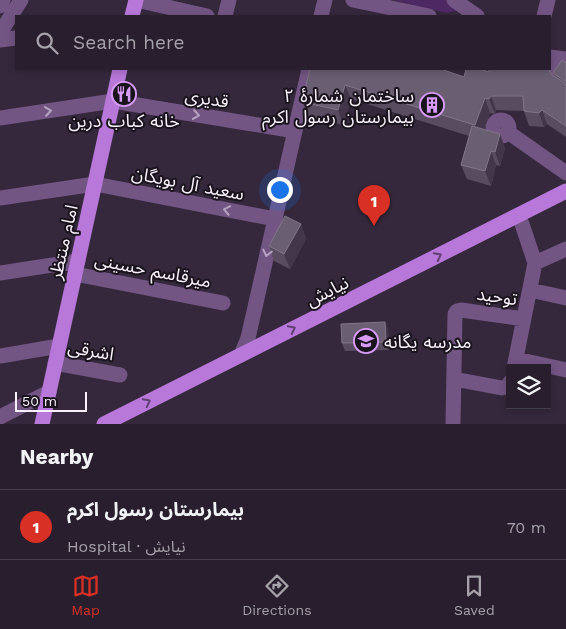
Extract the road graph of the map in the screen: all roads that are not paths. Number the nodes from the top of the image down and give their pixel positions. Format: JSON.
{"nodes":[{"id":1,"x":3,"y":0,"type":"edge"},
{"id":2,"x":21,"y":0,"type":"edge"},
{"id":3,"x":136,"y":0,"type":"edge"},
{"id":4,"x":229,"y":0,"type":"edge"},
{"id":5,"x":325,"y":0,"type":"edge"},
{"id":6,"x":353,"y":0,"type":"edge"},
{"id":7,"x":454,"y":0,"type":"edge"},
{"id":8,"x":548,"y":0,"type":"edge"},
{"id":9,"x":0,"y":6,"type":"edge"},
{"id":10,"x":132,"y":15,"type":"edge"},
{"id":11,"x":203,"y":15,"type":"edge"},
{"id":12,"x":225,"y":15,"type":"edge"},
{"id":13,"x":321,"y":15,"type":"edge"},
{"id":14,"x":424,"y":15,"type":"edge"},
{"id":15,"x":476,"y":15,"type":"edge"},
{"id":16,"x":544,"y":15,"type":"edge"},
{"id":17,"x":0,"y":33,"type":"edge"},
{"id":18,"x":15,"y":38,"type":"edge"},
{"id":19,"x":0,"y":40,"type":"edge"},
{"id":20,"x":551,"y":57,"type":"edge"},
{"id":21,"x":566,"y":59,"type":"edge"},
{"id":22,"x":551,"y":67,"type":"edge"},
{"id":23,"x":120,"y":70,"type":"edge"},
{"id":24,"x":309,"y":70,"type":"edge"},
{"id":25,"x":566,"y":76,"type":"edge"},
{"id":26,"x":113,"y":101,"type":"junction"},
{"id":27,"x":0,"y":118,"type":"edge"},
{"id":28,"x":295,"y":131,"type":"junction"},
{"id":29,"x":508,"y":132,"type":"dead end"},
{"id":30,"x":566,"y":174,"type":"edge"},
{"id":31,"x":95,"y":184,"type":"junction"},
{"id":32,"x":566,"y":191,"type":"edge"},
{"id":33,"x":0,"y":198,"type":"edge"},
{"id":34,"x":275,"y":219,"type":"junction"},
{"id":35,"x":522,"y":224,"type":"dead end"},
{"id":36,"x":566,"y":248,"type":"edge"},
{"id":37,"x":535,"y":263,"type":"junction"},
{"id":38,"x":76,"y":267,"type":"junction"},
{"id":39,"x":0,"y":273,"type":"edge"},
{"id":40,"x":530,"y":290,"type":"junction"},
{"id":41,"x":566,"y":298,"type":"edge"},
{"id":42,"x":223,"y":303,"type":"dead end"},
{"id":43,"x":524,"y":319,"type":"junction"},
{"id":44,"x":59,"y":346,"type":"junction"},
{"id":45,"x":241,"y":355,"type":"junction"},
{"id":46,"x":0,"y":356,"type":"edge"},
{"id":47,"x":55,"y":363,"type":"junction"},
{"id":48,"x":515,"y":363,"type":"edge"},
{"id":49,"x":566,"y":370,"type":"edge"},
{"id":50,"x":120,"y":375,"type":"dead end"},
{"id":51,"x":454,"y":379,"type":"junction"},
{"id":52,"x":506,"y":387,"type":"edge"},
{"id":53,"x":49,"y":392,"type":"junction"},
{"id":54,"x":0,"y":417,"type":"edge"},
{"id":55,"x":42,"y":424,"type":"edge"},
{"id":56,"x":104,"y":424,"type":"edge"},
{"id":57,"x":453,"y":424,"type":"edge"}],
"edges":[{"from":1,"to":9,"type":"street"},
{"from":2,"to":17,"type":"street"},
{"from":3,"to":10,"type":"main road"},
{"from":3,"to":11,"type":"street"},
{"from":4,"to":12,"type":"street"},
{"from":5,"to":13,"type":"street"},
{"from":6,"to":14,"type":"street"},
{"from":7,"to":15,"type":"street"},
{"from":8,"to":16,"type":"street"},
{"from":18,"to":19,"type":"street"},
{"from":20,"to":21,"type":"street"},
{"from":22,"to":25,"type":"street"},
{"from":23,"to":26,"type":"main road","name":"امام منتظر"},
{"from":24,"to":28,"type":"street"},
{"from":27,"to":26,"type":"street","name":"قدیری","one_way":true},
{"from":26,"to":28,"type":"street","name":"قدیری","one_way":true},
{"from":26,"to":31,"type":"main road","name":"امام منتظر"},
{"from":28,"to":34,"type":"street"},
{"from":29,"to":30,"type":"street"},
{"from":31,"to":33,"type":"street","name":"سعید آل بویگان"},
{"from":34,"to":31,"type":"street","name":"سعید آل بویگان","one_way":true},
{"from":31,"to":38,"type":"main road","name":"امام منتظر"},
{"from":45,"to":32,"type":"main road","name":"نیایش","one_way":true},
{"from":34,"to":45,"type":"street","one_way":true},
{"from":35,"to":37,"type":"street"},
{"from":36,"to":37,"type":"street"},
{"from":37,"to":40,"type":"street"},
{"from":38,"to":39,"type":"street","name":"میرقاسم حسینی"},
{"from":38,"to":42,"type":"street","name":"میرقاسم حسینی"},
{"from":38,"to":44,"type":"main road","name":"امام منتظر"},
{"from":40,"to":41,"type":"street"},
{"from":40,"to":43,"type":"street"},
{"from":43,"to":48,"type":"street"},
{"from":43,"to":51,"type":"street","name":"توحید"},
{"from":44,"to":46,"type":"street"},
{"from":44,"to":47,"type":"main road","name":"امام منتظر"},
{"from":56,"to":45,"type":"main road","name":"نیایش","one_way":true},
{"from":47,"to":50,"type":"street","name":"اشرقی"},
{"from":47,"to":53,"type":"main road","name":"امام منتظر"},
{"from":48,"to":49,"type":"street"},
{"from":51,"to":52,"type":"street"},
{"from":51,"to":57,"type":"street","name":"توحید"},
{"from":53,"to":54,"type":"street"},
{"from":53,"to":55,"type":"main road","name":"امام منتظر"}]}
